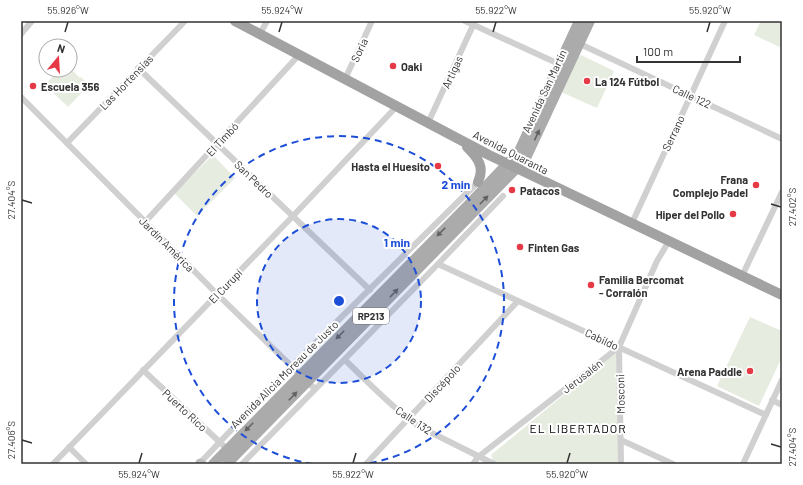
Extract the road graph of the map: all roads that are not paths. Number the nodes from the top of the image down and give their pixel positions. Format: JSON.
{"nodes":[{"id":1,"x":32,"y":21,"type":"edge"},
{"id":2,"x":185,"y":21,"type":"edge"},
{"id":3,"x":235,"y":21,"type":"edge"},
{"id":4,"x":267,"y":21,"type":"edge"},
{"id":5,"x":372,"y":21,"type":"edge"},
{"id":6,"x":465,"y":21,"type":"edge"},
{"id":7,"x":579,"y":21,"type":"edge"},
{"id":8,"x":590,"y":21,"type":"edge"},
{"id":9,"x":725,"y":21,"type":"edge"},
{"id":10,"x":475,"y":23,"type":"edge"},
{"id":11,"x":21,"y":34,"type":"edge"},
{"id":12,"x":260,"y":34,"type":"junction"},
{"id":13,"x":580,"y":44,"type":"junction"},
{"id":14,"x":299,"y":55,"type":"junction"},
{"id":15,"x":559,"y":64,"type":"junction"},
{"id":16,"x":138,"y":68,"type":"junction"},
{"id":17,"x":345,"y":79,"type":"junction"},
{"id":18,"x":690,"y":96,"type":"junction"},
{"id":19,"x":21,"y":97,"type":"edge"},
{"id":20,"x":397,"y":106,"type":"junction"},
{"id":21,"x":428,"y":123,"type":"junction"},
{"id":22,"x":460,"y":139,"type":"junction"},
{"id":23,"x":782,"y":139,"type":"edge"},
{"id":24,"x":67,"y":143,"type":"junction"},
{"id":25,"x":217,"y":144,"type":"junction"},
{"id":26,"x":507,"y":163,"type":"junction"},
{"id":27,"x":517,"y":168,"type":"junction"},
{"id":28,"x":478,"y":182,"type":"joint"},
{"id":29,"x":782,"y":192,"type":"edge"},
{"id":30,"x":503,"y":196,"type":"dead end"},
{"id":31,"x":463,"y":210,"type":"junction"},
{"id":32,"x":449,"y":211,"type":"junction"},
{"id":33,"x":293,"y":216,"type":"junction"},
{"id":34,"x":144,"y":222,"type":"junction"},
{"id":35,"x":632,"y":223,"type":"junction"},
{"id":36,"x":668,"y":241,"type":"junction"},
{"id":37,"x":438,"y":264,"type":"junction"},
{"id":38,"x":742,"y":276,"type":"junction"},
{"id":39,"x":370,"y":290,"type":"junction"},
{"id":40,"x":217,"y":294,"type":"junction"},
{"id":41,"x":782,"y":295,"type":"edge"},
{"id":42,"x":518,"y":301,"type":"junction"},
{"id":43,"x":619,"y":347,"type":"junction"},
{"id":44,"x":345,"y":360,"type":"junction"},
{"id":45,"x":292,"y":366,"type":"junction"},
{"id":46,"x":143,"y":370,"type":"junction"},
{"id":47,"x":304,"y":378,"type":"junction"},
{"id":48,"x":782,"y":380,"type":"edge"},
{"id":49,"x":315,"y":389,"type":"junction"},
{"id":50,"x":772,"y":400,"type":"junction"},
{"id":51,"x":782,"y":404,"type":"edge"},
{"id":52,"x":766,"y":415,"type":"junction"},
{"id":53,"x":409,"y":419,"type":"junction"},
{"id":54,"x":621,"y":440,"type":"junction"},
{"id":55,"x":220,"y":442,"type":"junction"},
{"id":56,"x":69,"y":447,"type":"junction"},
{"id":57,"x":227,"y":449,"type":"junction"},
{"id":58,"x":478,"y":456,"type":"junction"},
{"id":59,"x":52,"y":464,"type":"edge"},
{"id":60,"x":86,"y":464,"type":"edge"},
{"id":61,"x":200,"y":464,"type":"edge"},
{"id":62,"x":213,"y":464,"type":"edge"},
{"id":63,"x":227,"y":464,"type":"edge"},
{"id":64,"x":242,"y":464,"type":"edge"},
{"id":65,"x":366,"y":464,"type":"edge"},
{"id":66,"x":473,"y":464,"type":"edge"},
{"id":67,"x":494,"y":464,"type":"edge"},
{"id":68,"x":621,"y":464,"type":"edge"},
{"id":69,"x":673,"y":464,"type":"edge"},
{"id":70,"x":743,"y":464,"type":"edge"}],
"edges":[{"from":1,"to":11,"type":"street"},
{"from":2,"to":16,"type":"street","name":"Las Hortensias"},
{"from":3,"to":12,"type":"highway","name":"Avenida Quaranta"},
{"from":4,"to":12,"type":"street"},
{"from":5,"to":17,"type":"street","name":"Soria"},
{"from":6,"to":10,"type":"street"},
{"from":7,"to":15,"type":"main road","name":"Avenida San Martín"},
{"from":8,"to":13,"type":"main road","name":"Avenida San Martín"},
{"from":9,"to":18,"type":"street","name":"Serrano"},
{"from":10,"to":15,"type":"street"},
{"from":10,"to":21,"type":"street","name":"Artigas"},
{"from":12,"to":14,"type":"highway","name":"Avenida Quaranta"},
{"from":13,"to":18,"type":"street","name":"Calle 122"},
{"from":27,"to":13,"type":"main road","name":"Avenida San Martín","one_way":true},
{"from":14,"to":17,"type":"highway","name":"Avenida Quaranta"},
{"from":14,"to":25,"type":"street","name":"El Timbó"},
{"from":15,"to":26,"type":"main road","name":"Avenida San Martín"},
{"from":16,"to":24,"type":"street","name":"Las Hortensias"},
{"from":16,"to":25,"type":"street","name":"San Pedro"},
{"from":17,"to":20,"type":"highway","name":"Avenida Quaranta"},
{"from":18,"to":23,"type":"street","name":"Calle 122"},
{"from":18,"to":35,"type":"street","name":"Serrano"},
{"from":19,"to":24,"type":"street","name":"Jardín América"},
{"from":20,"to":21,"type":"highway","name":"Avenida Quaranta"},
{"from":20,"to":33,"type":"street","name":"El Curupí"},
{"from":21,"to":22,"type":"highway","name":"Avenida Quaranta"},
{"from":22,"to":26,"type":"highway","name":"Avenida Quaranta"},
{"from":22,"to":28,"type":"highway"},
{"from":24,"to":34,"type":"street","name":"Jardín América"},
{"from":25,"to":33,"type":"street","name":"San Pedro"},
{"from":25,"to":34,"type":"street","name":"El Timbó"},
{"from":26,"to":27,"type":"highway","name":"Avenida Quaranta"},
{"from":26,"to":31,"type":"main road","name":"Avenida Alicia Moreau de Justo","number":"RP213"},
{"from":27,"to":35,"type":"highway","name":"Avenida Quaranta"},
{"from":47,"to":27,"type":"main road","name":"Avenida Alicia Moreau de Justo","number":"RP213","one_way":true},
{"from":28,"to":32,"type":"street"},
{"from":29,"to":38,"type":"street"},
{"from":30,"to":37,"type":"street"},
{"from":31,"to":32,"type":"street"},
{"from":31,"to":47,"type":"main road","name":"Avenida Alicia Moreau de Justo","number":"RP213","one_way":true},
{"from":32,"to":39,"type":"street"},
{"from":33,"to":39,"type":"street","name":"San Pedro"},
{"from":33,"to":40,"type":"street","name":"El Curupí"},
{"from":34,"to":40,"type":"street","name":"Jardín América"},
{"from":35,"to":36,"type":"highway","name":"Avenida Quaranta"},
{"from":36,"to":38,"type":"highway","name":"Avenida Quaranta"},
{"from":36,"to":43,"type":"street","name":"Jerusalén"},
{"from":37,"to":42,"type":"street","name":"Cabildo"},
{"from":37,"to":44,"type":"street"},
{"from":38,"to":41,"type":"highway","name":"Avenida Quaranta"},
{"from":39,"to":45,"type":"street"},
{"from":40,"to":45,"type":"street","name":"Jardín América"},
{"from":40,"to":46,"type":"street","name":"El Curupí"},
{"from":42,"to":43,"type":"street","name":"Cabildo"},
{"from":42,"to":53,"type":"street","name":"Discépolo"},
{"from":43,"to":52,"type":"street","name":"Cabildo"},
{"from":43,"to":54,"type":"street","name":"Mosconi"},
{"from":43,"to":58,"type":"street","name":"Jerusalén"},
{"from":44,"to":49,"type":"street"},
{"from":44,"to":53,"type":"street","name":"Calle 132"},
{"from":45,"to":47,"type":"street","name":"Jardín América"},
{"from":45,"to":55,"type":"street"},
{"from":46,"to":55,"type":"street","name":"Puerto Rico"},
{"from":46,"to":56,"type":"street","name":"El Curupí"},
{"from":47,"to":49,"type":"street","name":"Jardín América"},
{"from":47,"to":57,"type":"main road","name":"Avenida Alicia Moreau de Justo","number":"RP213","one_way":true},
{"from":63,"to":47,"type":"main road","name":"Avenida Alicia Moreau de Justo","number":"RP213","one_way":true},
{"from":48,"to":50,"type":"street"},
{"from":49,"to":64,"type":"street"},
{"from":50,"to":51,"type":"street"},
{"from":50,"to":52,"type":"street"},
{"from":52,"to":70,"type":"street"},
{"from":53,"to":58,"type":"street","name":"Calle 132"},
{"from":53,"to":65,"type":"street","name":"Discépolo"},
{"from":54,"to":68,"type":"street","name":"Mosconi"},
{"from":54,"to":69,"type":"street"},
{"from":55,"to":57,"type":"street","name":"Puerto Rico"},
{"from":55,"to":61,"type":"street"},
{"from":56,"to":59,"type":"street","name":"El Curupí"},
{"from":56,"to":60,"type":"street"},
{"from":57,"to":62,"type":"main road","name":"Avenida Alicia Moreau de Justo","number":"RP213"},
{"from":58,"to":66,"type":"street","name":"Jerusalén"},
{"from":58,"to":67,"type":"street","name":"Calle 132"}]}
